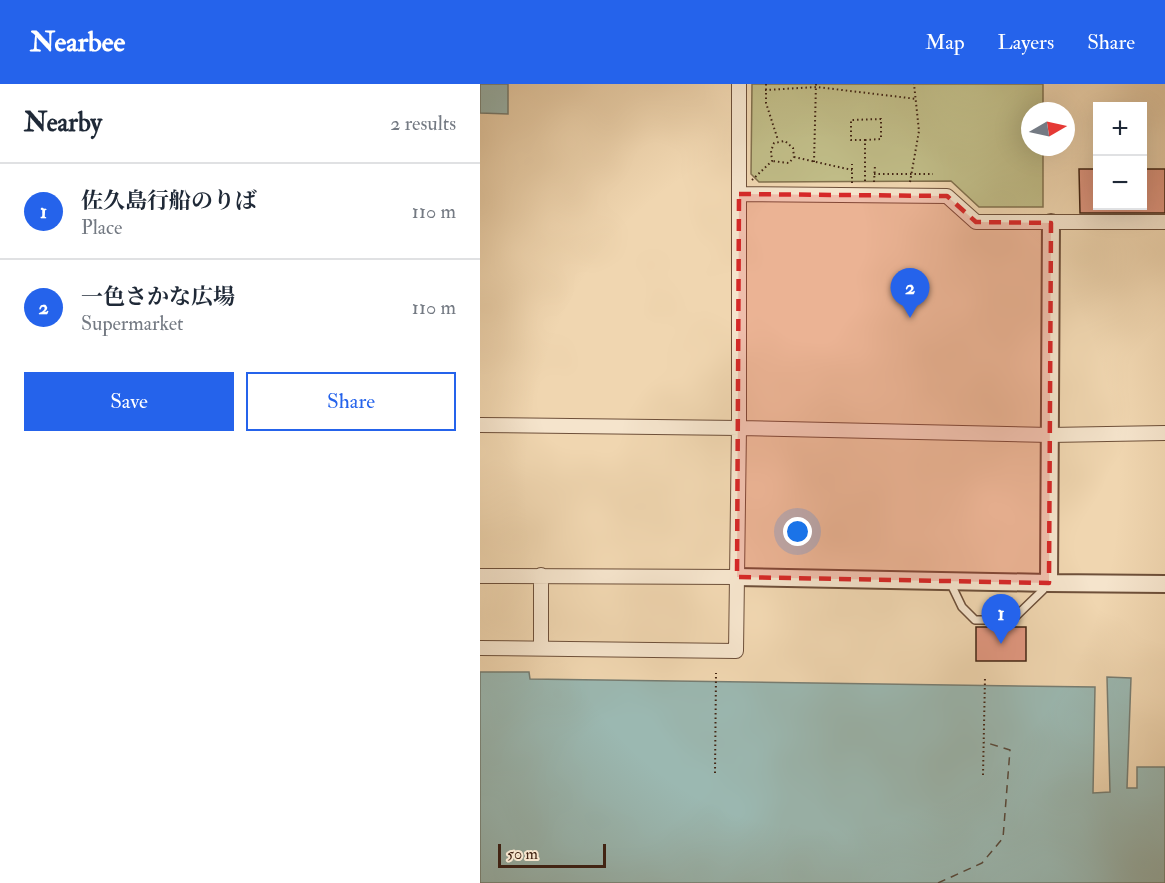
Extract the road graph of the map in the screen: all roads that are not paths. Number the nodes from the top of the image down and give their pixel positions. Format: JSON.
{"nodes":[{"id":1,"x":739,"y":84,"type":"edge"},
{"id":2,"x":739,"y":194,"type":"junction"},
{"id":3,"x":1165,"y":222,"type":"edge"},
{"id":4,"x":1051,"y":223,"type":"junction"},
{"id":5,"x":480,"y":425,"type":"edge"},
{"id":6,"x":739,"y":428,"type":"junction"},
{"id":7,"x":1165,"y":433,"type":"edge"},
{"id":8,"x":1050,"y":435,"type":"junction"},
{"id":9,"x":541,"y":575,"type":"junction"},
{"id":10,"x":480,"y":576,"type":"edge"},
{"id":11,"x":737,"y":577,"type":"junction"},
{"id":12,"x":950,"y":581,"type":"junction"},
{"id":13,"x":1165,"y":584,"type":"edge"},
{"id":14,"x":1046,"y":587,"type":"junction"},
{"id":15,"x":480,"y":648,"type":"edge"},
{"id":16,"x":541,"y":648,"type":"junction"}],
"edges":[{"from":1,"to":2,"type":"street"},
{"from":2,"to":4,"type":"street"},
{"from":2,"to":6,"type":"street"},
{"from":3,"to":4,"type":"street"},
{"from":4,"to":8,"type":"street"},
{"from":5,"to":6,"type":"street"},
{"from":6,"to":8,"type":"street"},
{"from":6,"to":11,"type":"street"},
{"from":7,"to":8,"type":"street"},
{"from":8,"to":14,"type":"street"},
{"from":9,"to":10,"type":"street"},
{"from":9,"to":11,"type":"street"},
{"from":9,"to":16,"type":"street"},
{"from":11,"to":12,"type":"street"},
{"from":11,"to":16,"type":"street"},
{"from":12,"to":14,"type":"street"},
{"from":12,"to":14,"type":"lane"},
{"from":13,"to":14,"type":"street"},
{"from":15,"to":16,"type":"street"}]}
